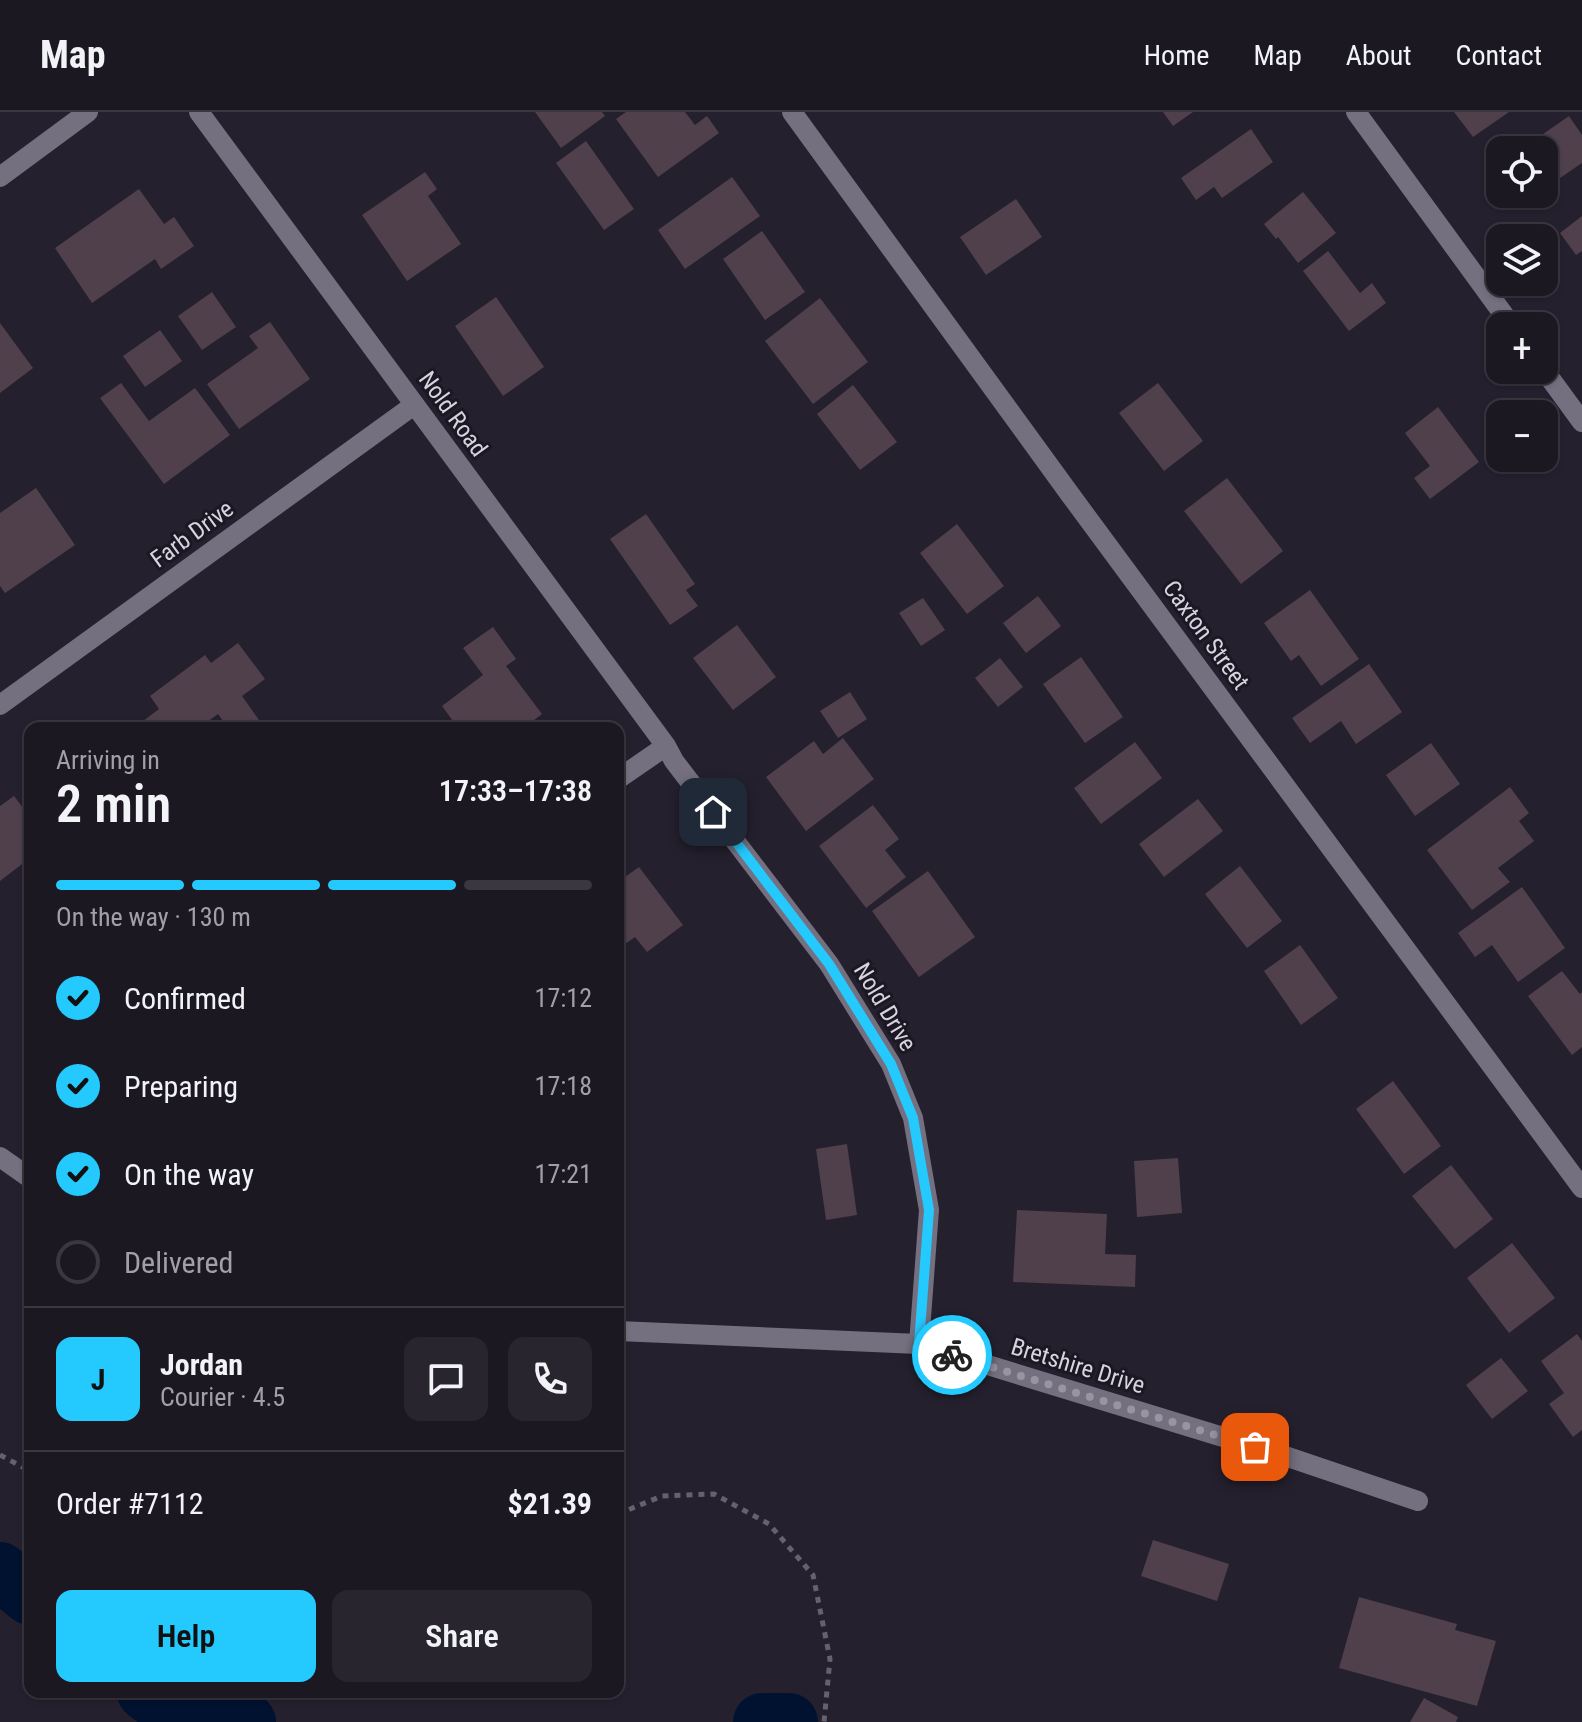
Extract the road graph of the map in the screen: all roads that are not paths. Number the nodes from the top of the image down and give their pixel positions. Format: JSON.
{"nodes":[{"id":1,"x":88,"y":112,"type":"edge"},
{"id":2,"x":199,"y":112,"type":"edge"},
{"id":3,"x":792,"y":112,"type":"edge"},
{"id":4,"x":1356,"y":112,"type":"edge"},
{"id":5,"x":0,"y":177,"type":"edge"},
{"id":6,"x":1502,"y":312,"type":"edge"},
{"id":7,"x":1554,"y":384,"type":"edge"},
{"id":8,"x":414,"y":405,"type":"junction"},
{"id":9,"x":1582,"y":422,"type":"edge"},
{"id":10,"x":0,"y":705,"type":"edge"},
{"id":11,"x":666,"y":746,"type":"junction"},
{"id":12,"x":624,"y":775,"type":"edge"},
{"id":13,"x":0,"y":1157,"type":"edge"},
{"id":14,"x":24,"y":1174,"type":"edge"},
{"id":15,"x":1582,"y":1188,"type":"edge"},
{"id":16,"x":624,"y":1331,"type":"edge"},
{"id":17,"x":919,"y":1344,"type":"junction"},
{"id":18,"x":1418,"y":1501,"type":"dead end"}],
"edges":[{"from":1,"to":5,"type":"street"},
{"from":2,"to":8,"type":"street","name":"Nold Road"},
{"from":3,"to":15,"type":"street","name":"Caxton Street"},
{"from":4,"to":6,"type":"street"},
{"from":7,"to":9,"type":"street"},
{"from":8,"to":10,"type":"street","name":"Farb Drive"},
{"from":8,"to":11,"type":"street","name":"Nold Road"},
{"from":11,"to":12,"type":"street"},
{"from":11,"to":17,"type":"street","name":"Nold Drive"},
{"from":13,"to":14,"type":"street"},
{"from":16,"to":17,"type":"street","name":"Bretshire Drive"},
{"from":17,"to":18,"type":"street","name":"Bretshire Drive"}]}
